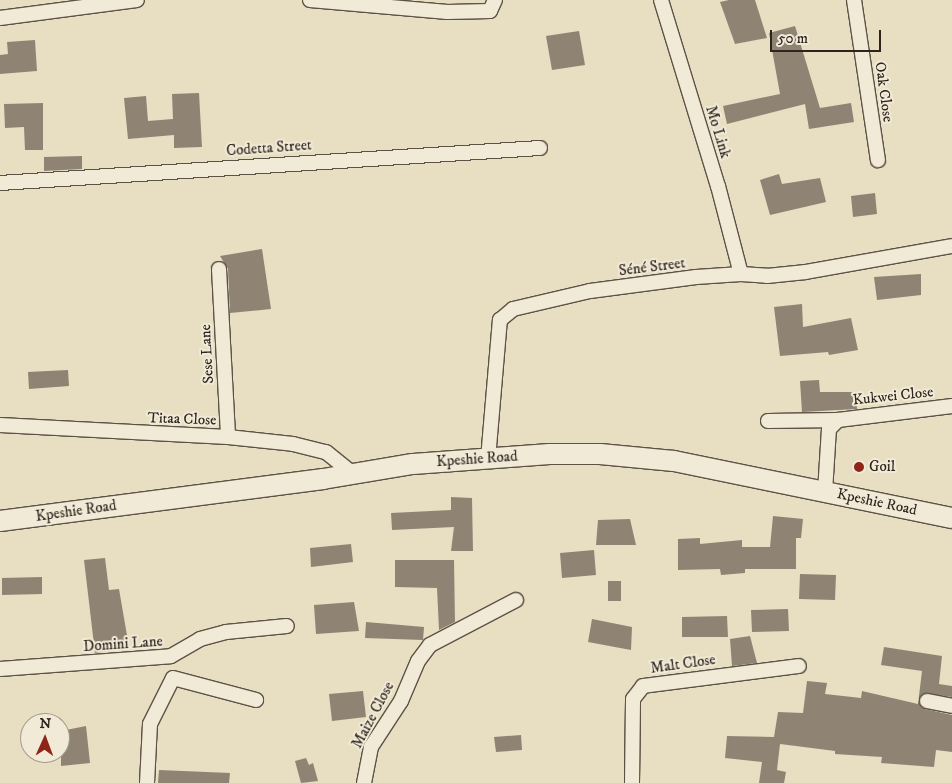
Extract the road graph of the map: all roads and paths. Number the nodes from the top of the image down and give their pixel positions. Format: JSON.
{"nodes":[{"id":1,"x":137,"y":0,"type":"edge"},
{"id":2,"x":310,"y":0,"type":"edge"},
{"id":3,"x":496,"y":0,"type":"edge"},
{"id":4,"x":661,"y":0,"type":"edge"},
{"id":5,"x":854,"y":0,"type":"edge"},
{"id":6,"x":0,"y":18,"type":"edge"},
{"id":7,"x":540,"y":148,"type":"dead end"},
{"id":8,"x":878,"y":160,"type":"dead end"},
{"id":9,"x":0,"y":183,"type":"edge"},
{"id":10,"x":952,"y":246,"type":"edge"},
{"id":11,"x":219,"y":269,"type":"dead end"},
{"id":12,"x":741,"y":274,"type":"junction"},
{"id":13,"x":952,"y":406,"type":"edge"},
{"id":14,"x":838,"y":420,"type":"junction"},
{"id":15,"x":768,"y":421,"type":"dead end"},
{"id":16,"x":0,"y":425,"type":"edge"},
{"id":17,"x":228,"y":437,"type":"junction"},
{"id":18,"x":488,"y":459,"type":"junction"},
{"id":19,"x":354,"y":474,"type":"junction"},
{"id":20,"x":825,"y":492,"type":"junction"},
{"id":21,"x":952,"y":518,"type":"edge"},
{"id":22,"x":0,"y":521,"type":"edge"},
{"id":23,"x":516,"y":600,"type":"dead end"},
{"id":24,"x":287,"y":626,"type":"dead end"},
{"id":25,"x":171,"y":656,"type":"junction"},
{"id":26,"x":798,"y":666,"type":"dead end"},
{"id":27,"x":0,"y":669,"type":"edge"},
{"id":28,"x":173,"y":678,"type":"junction"},
{"id":29,"x":256,"y":700,"type":"dead end"},
{"id":30,"x":928,"y":702,"type":"dead end"},
{"id":31,"x":952,"y":706,"type":"edge"},
{"id":32,"x":147,"y":783,"type":"edge"},
{"id":33,"x":364,"y":783,"type":"edge"},
{"id":34,"x":632,"y":783,"type":"edge"}],
"edges":[{"from":1,"to":6,"type":"street"},
{"from":2,"to":3,"type":"street"},
{"from":4,"to":12,"type":"street","name":"Mo Link"},
{"from":5,"to":8,"type":"street","name":"Oak Close"},
{"from":7,"to":9,"type":"street","name":"Codetta Street"},
{"from":10,"to":12,"type":"street","name":"Séné Street"},
{"from":11,"to":17,"type":"street","name":"Sese Lane"},
{"from":12,"to":18,"type":"street","name":"Séné Street"},
{"from":13,"to":14,"type":"street","name":"Kukwei Close"},
{"from":14,"to":15,"type":"street","name":"Kukwei Close"},
{"from":14,"to":20,"type":"street","name":"Kukwei Close"},
{"from":16,"to":17,"type":"street","name":"Titaa Close"},
{"from":17,"to":19,"type":"street","name":"Titaa Close"},
{"from":18,"to":19,"type":"street","name":"Kpeshie Road"},
{"from":18,"to":20,"type":"street","name":"Kpeshie Road"},
{"from":19,"to":22,"type":"street","name":"Kpeshie Road"},
{"from":20,"to":21,"type":"street","name":"Kpeshie Road"},
{"from":23,"to":33,"type":"street","name":"Maize Close"},
{"from":24,"to":25,"type":"street"},
{"from":25,"to":27,"type":"street","name":"Domini Lane"},
{"from":25,"to":28,"type":"street","name":"Domini Lane"},
{"from":26,"to":34,"type":"street","name":"Malt Close"},
{"from":28,"to":29,"type":"street"},
{"from":28,"to":32,"type":"street"},
{"from":30,"to":31,"type":"street"}]}
